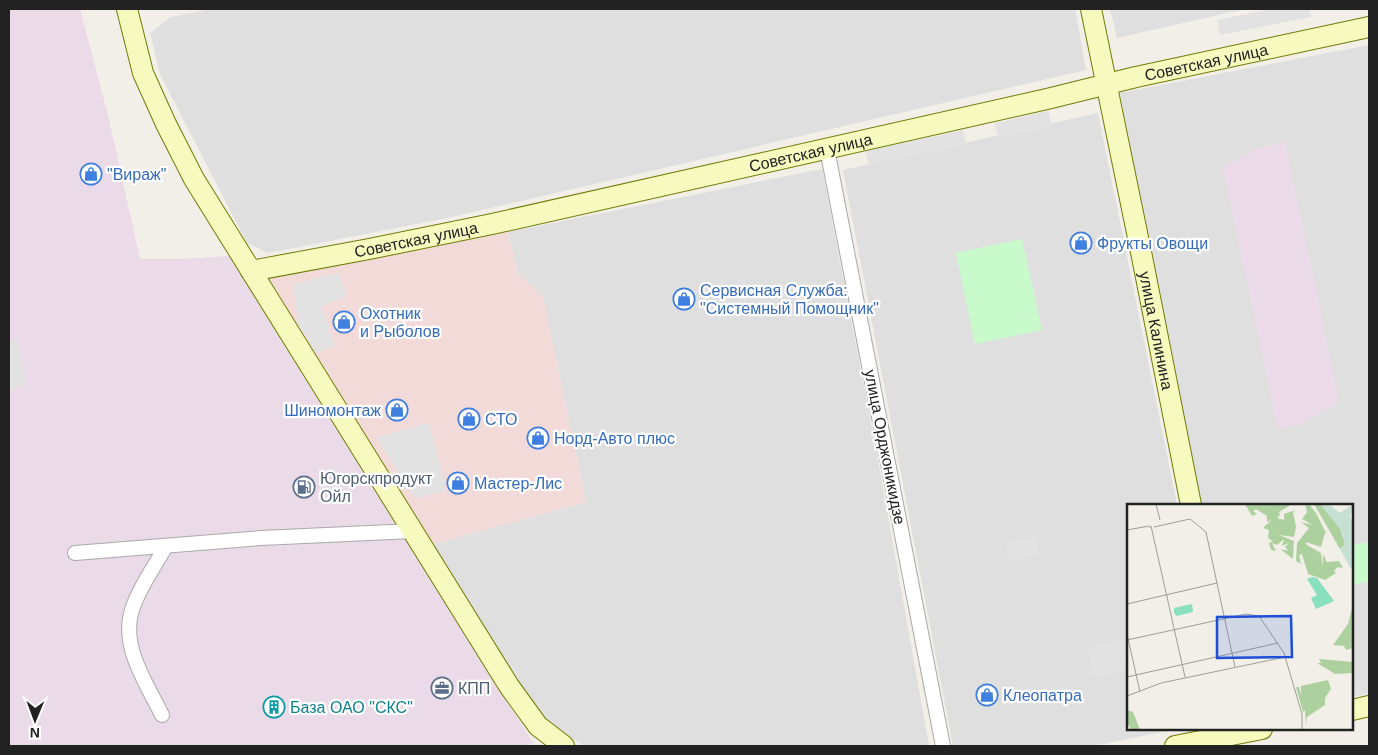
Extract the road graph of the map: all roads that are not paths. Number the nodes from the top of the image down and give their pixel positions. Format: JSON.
{"nodes":[{"id":1,"x":127,"y":9,"type":"edge"},
{"id":2,"x":1091,"y":9,"type":"edge"},
{"id":3,"x":1369,"y":27,"type":"edge"},
{"id":4,"x":1106,"y":84,"type":"junction"},
{"id":5,"x":827,"y":148,"type":"junction"},
{"id":6,"x":251,"y":271,"type":"junction"},
{"id":7,"x":1191,"y":504,"type":"edge"},
{"id":8,"x":414,"y":531,"type":"junction"},
{"id":9,"x":166,"y":546,"type":"junction"},
{"id":10,"x":75,"y":553,"type":"dead end"},
{"id":11,"x":1369,"y":706,"type":"edge"},
{"id":12,"x":1353,"y":710,"type":"edge"},
{"id":13,"x":162,"y":715,"type":"dead end"},
{"id":14,"x":538,"y":726,"type":"junction"},
{"id":15,"x":1258,"y":730,"type":"edge"},
{"id":16,"x":1236,"y":736,"type":"edge"},
{"id":17,"x":551,"y":746,"type":"edge"},
{"id":18,"x":564,"y":746,"type":"edge"},
{"id":19,"x":944,"y":746,"type":"edge"},
{"id":20,"x":1175,"y":746,"type":"edge"}],
"edges":[{"from":1,"to":6,"type":"street"},
{"from":2,"to":4,"type":"street","name":"улица Калинина"},
{"from":3,"to":4,"type":"street","name":"Советская улица"},
{"from":4,"to":5,"type":"street","name":"Советская улица"},
{"from":4,"to":7,"type":"street","name":"улица Калинина"},
{"from":5,"to":6,"type":"street","name":"Советская улица"},
{"from":5,"to":19,"type":"street","name":"улица Орджоникидзе"},
{"from":6,"to":8,"type":"street"},
{"from":8,"to":9,"type":"street"},
{"from":8,"to":14,"type":"street"},
{"from":9,"to":10,"type":"street"},
{"from":9,"to":13,"type":"street"},
{"from":11,"to":12,"type":"street"},
{"from":14,"to":17,"type":"street"},
{"from":14,"to":18,"type":"street"},
{"from":15,"to":16,"type":"street"},
{"from":16,"to":20,"type":"street"}]}
